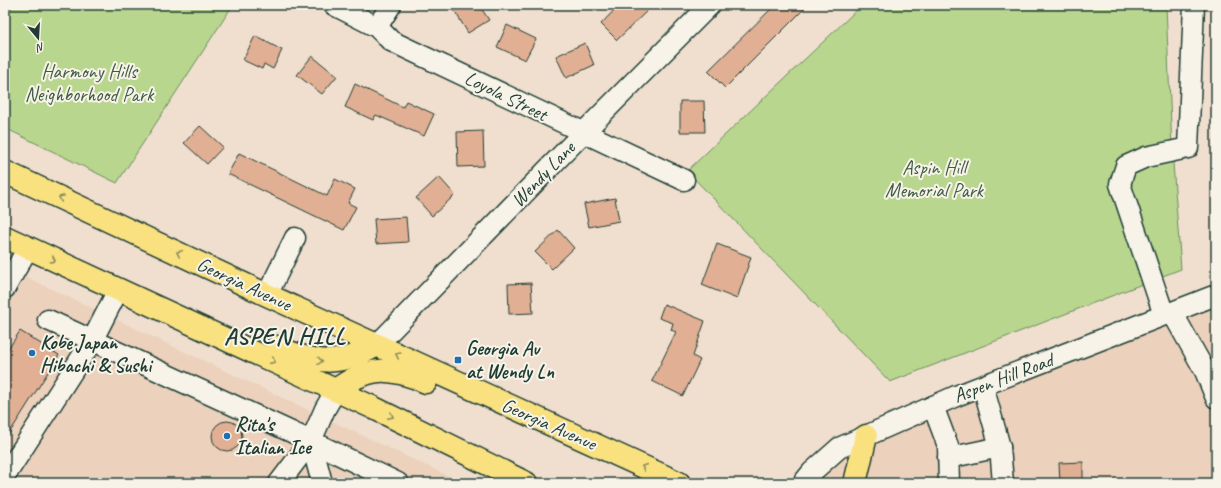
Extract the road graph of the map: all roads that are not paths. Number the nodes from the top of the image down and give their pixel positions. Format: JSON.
{"nodes":[{"id":1,"x":334,"y":5,"type":"edge"},
{"id":2,"x":391,"y":5,"type":"edge"},
{"id":3,"x":710,"y":5,"type":"edge"},
{"id":4,"x":1194,"y":5,"type":"edge"},
{"id":5,"x":377,"y":27,"type":"junction"},
{"id":6,"x":583,"y":133,"type":"junction"},
{"id":7,"x":5,"y":172,"type":"edge"},
{"id":8,"x":684,"y":180,"type":"dead end"},
{"id":9,"x":5,"y":237,"type":"edge"},
{"id":10,"x":295,"y":238,"type":"dead end"},
{"id":11,"x":28,"y":248,"type":"junction"},
{"id":12,"x":5,"y":288,"type":"edge"},
{"id":13,"x":118,"y":290,"type":"junction"},
{"id":14,"x":266,"y":295,"type":"junction"},
{"id":15,"x":1216,"y":295,"type":"edge"},
{"id":16,"x":166,"y":312,"type":"junction"},
{"id":17,"x":1168,"y":314,"type":"junction"},
{"id":18,"x":48,"y":320,"type":"dead end"},
{"id":19,"x":92,"y":341,"type":"junction"},
{"id":20,"x":377,"y":345,"type":"junction"},
{"id":21,"x":983,"y":386,"type":"junction"},
{"id":22,"x":336,"y":390,"type":"junction"},
{"id":23,"x":1216,"y":398,"type":"edge"},
{"id":24,"x":511,"y":406,"type":"junction"},
{"id":25,"x":933,"y":406,"type":"junction"},
{"id":26,"x":866,"y":436,"type":"junction"},
{"id":27,"x":311,"y":441,"type":"junction"},
{"id":28,"x":1000,"y":447,"type":"junction"},
{"id":29,"x":948,"y":458,"type":"junction"},
{"id":30,"x":5,"y":476,"type":"edge"},
{"id":31,"x":285,"y":479,"type":"edge"},
{"id":32,"x":322,"y":483,"type":"edge"},
{"id":33,"x":398,"y":483,"type":"edge"},
{"id":34,"x":526,"y":483,"type":"edge"},
{"id":35,"x":679,"y":483,"type":"edge"},
{"id":36,"x":803,"y":483,"type":"edge"},
{"id":37,"x":855,"y":483,"type":"edge"},
{"id":38,"x":949,"y":483,"type":"edge"},
{"id":39,"x":1003,"y":483,"type":"edge"}],
"edges":[{"from":1,"to":5,"type":"street","name":"Loyola Street"},
{"from":2,"to":5,"type":"street"},
{"from":3,"to":6,"type":"street","name":"Wendy Lane"},
{"from":4,"to":17,"type":"street"},
{"from":5,"to":6,"type":"street","name":"Loyola Street"},
{"from":6,"to":8,"type":"street","name":"Loyola Street"},
{"from":6,"to":20,"type":"street","name":"Wendy Lane"},
{"from":14,"to":7,"type":"main road","name":"Georgia Avenue","one_way":true},
{"from":9,"to":11,"type":"main road"},
{"from":10,"to":14,"type":"street"},
{"from":11,"to":12,"type":"street"},
{"from":11,"to":13,"type":"main road","one_way":true},
{"from":13,"to":16,"type":"main road"},
{"from":13,"to":19,"type":"street"},
{"from":14,"to":20,"type":"main road","name":"Georgia Avenue"},
{"from":15,"to":17,"type":"street","name":"Aspen Hill Road"},
{"from":16,"to":20,"type":"main road","one_way":true},
{"from":16,"to":22,"type":"main road","one_way":true},
{"from":17,"to":21,"type":"street","name":"Aspen Hill Road"},
{"from":17,"to":23,"type":"street"},
{"from":18,"to":19,"type":"street"},
{"from":19,"to":27,"type":"street"},
{"from":19,"to":30,"type":"street"},
{"from":24,"to":20,"type":"main road","name":"Georgia Avenue","one_way":true},
{"from":21,"to":25,"type":"street","name":"Aspen Hill Road"},
{"from":21,"to":28,"type":"street"},
{"from":22,"to":24,"type":"main road"},
{"from":22,"to":27,"type":"street"},
{"from":22,"to":34,"type":"main road","one_way":true},
{"from":35,"to":24,"type":"main road","name":"Georgia Avenue","one_way":true},
{"from":25,"to":26,"type":"street","name":"Aspen Hill Road"},
{"from":25,"to":29,"type":"street"},
{"from":26,"to":36,"type":"street","name":"Aspen Hill Road"},
{"from":26,"to":37,"type":"main road"},
{"from":27,"to":31,"type":"street"},
{"from":27,"to":32,"type":"street"},
{"from":27,"to":33,"type":"street"},
{"from":28,"to":29,"type":"street"},
{"from":28,"to":39,"type":"street"},
{"from":29,"to":38,"type":"street"}]}
